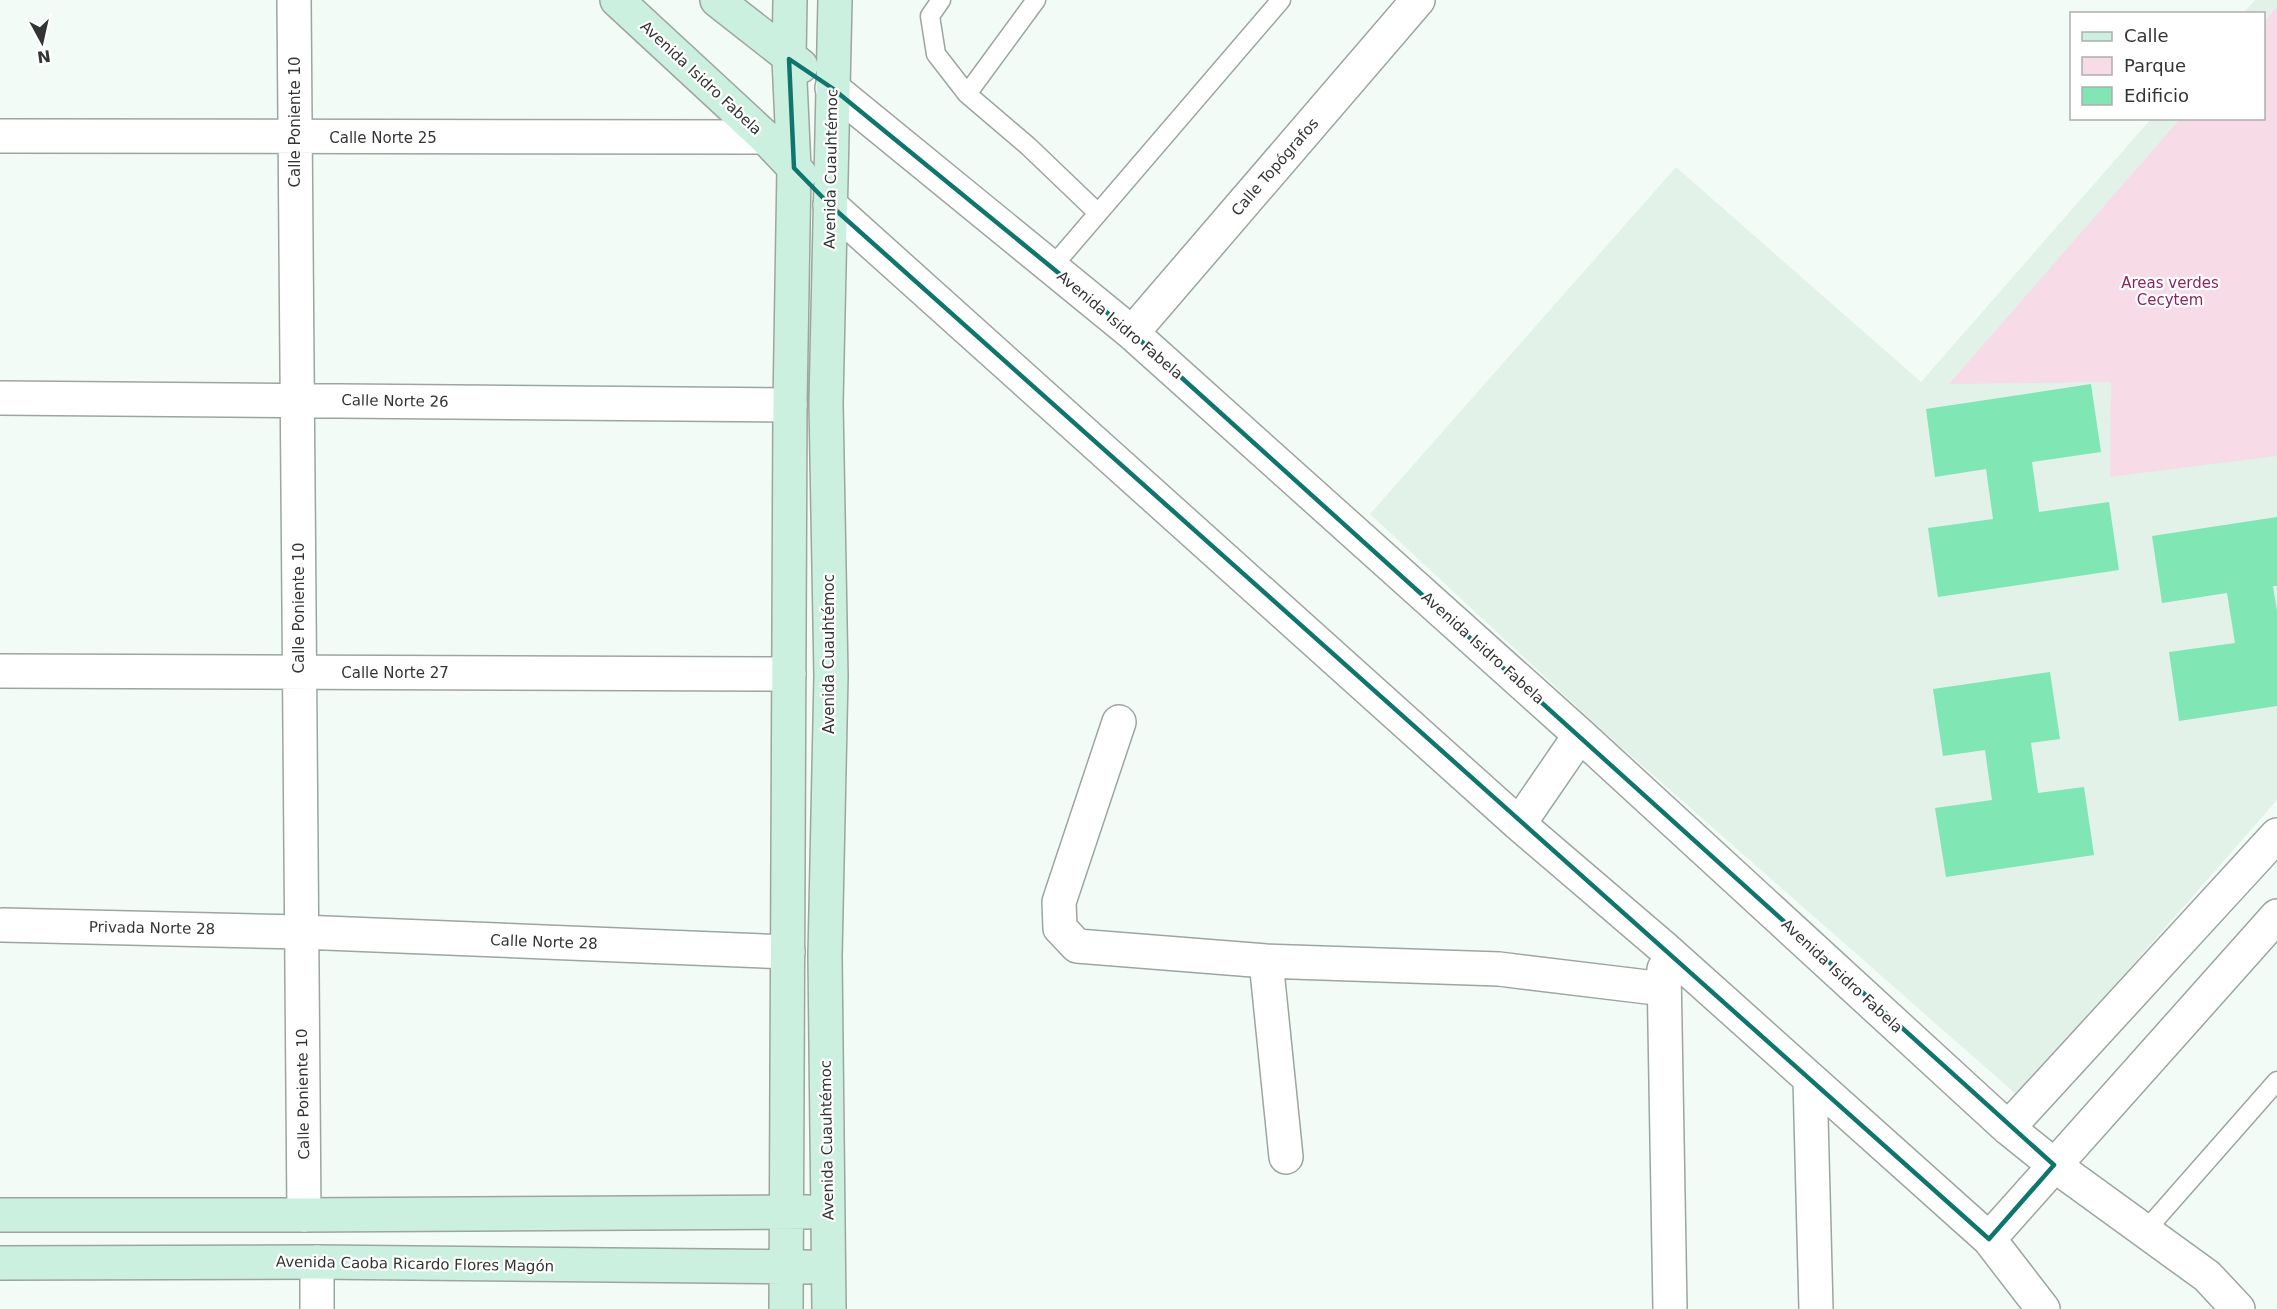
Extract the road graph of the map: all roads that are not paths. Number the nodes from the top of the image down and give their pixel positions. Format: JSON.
{"nodes":[{"id":1,"x":294,"y":0,"type":"edge"},
{"id":2,"x":617,"y":0,"type":"edge"},
{"id":3,"x":717,"y":0,"type":"edge"},
{"id":4,"x":790,"y":0,"type":"edge"},
{"id":5,"x":835,"y":0,"type":"edge"},
{"id":6,"x":941,"y":0,"type":"edge"},
{"id":7,"x":1036,"y":0,"type":"edge"},
{"id":8,"x":1281,"y":0,"type":"edge"},
{"id":9,"x":1418,"y":0,"type":"edge"},
{"id":10,"x":789,"y":59,"type":"junction"},
{"id":11,"x":832,"y":88,"type":"junction"},
{"id":12,"x":967,"y":93,"type":"junction"},
{"id":13,"x":0,"y":136,"type":"edge"},
{"id":14,"x":295,"y":138,"type":"junction"},
{"id":15,"x":765,"y":138,"type":"junction"},
{"id":16,"x":794,"y":168,"type":"junction"},
{"id":17,"x":830,"y":205,"type":"junction"},
{"id":18,"x":1098,"y":213,"type":"junction"},
{"id":19,"x":1052,"y":267,"type":"junction"},
{"id":20,"x":1132,"y":333,"type":"junction"},
{"id":21,"x":0,"y":398,"type":"edge"},
{"id":22,"x":297,"y":399,"type":"junction"},
{"id":23,"x":790,"y":405,"type":"junction"},
{"id":24,"x":0,"y":671,"type":"edge"},
{"id":25,"x":299,"y":673,"type":"junction"},
{"id":26,"x":789,"y":674,"type":"junction"},
{"id":27,"x":1119,"y":722,"type":"dead end"},
{"id":28,"x":1580,"y":735,"type":"junction"},
{"id":29,"x":1519,"y":824,"type":"junction"},
{"id":30,"x":2277,"y":834,"type":"edge"},
{"id":31,"x":2277,"y":916,"type":"edge"},
{"id":32,"x":3,"y":925,"type":"dead end"},
{"id":33,"x":301,"y":932,"type":"junction"},
{"id":34,"x":1664,"y":948,"type":"junction"},
{"id":35,"x":788,"y":952,"type":"junction"},
{"id":36,"x":1266,"y":961,"type":"junction"},
{"id":37,"x":1664,"y":989,"type":"junction"},
{"id":38,"x":1810,"y":1079,"type":"junction"},
{"id":39,"x":2277,"y":1082,"type":"edge"},
{"id":40,"x":2008,"y":1128,"type":"junction"},
{"id":41,"x":1286,"y":1156,"type":"dead end"},
{"id":42,"x":2054,"y":1165,"type":"junction"},
{"id":43,"x":828,"y":1211,"type":"junction"},
{"id":44,"x":787,"y":1213,"type":"junction"},
{"id":45,"x":0,"y":1215,"type":"edge"},
{"id":46,"x":38,"y":1215,"type":"junction"},
{"id":47,"x":304,"y":1215,"type":"junction"},
{"id":48,"x":2146,"y":1230,"type":"junction"},
{"id":49,"x":1989,"y":1239,"type":"junction"},
{"id":50,"x":317,"y":1262,"type":"junction"},
{"id":51,"x":0,"y":1263,"type":"edge"},
{"id":52,"x":37,"y":1263,"type":"junction"},
{"id":53,"x":830,"y":1266,"type":"junction"},
{"id":54,"x":786,"y":1268,"type":"junction"},
{"id":55,"x":2036,"y":1304,"type":"edge"},
{"id":56,"x":317,"y":1309,"type":"edge"},
{"id":57,"x":786,"y":1309,"type":"edge"},
{"id":58,"x":829,"y":1309,"type":"edge"},
{"id":59,"x":1670,"y":1309,"type":"edge"},
{"id":60,"x":1816,"y":1309,"type":"edge"},
{"id":61,"x":2238,"y":1309,"type":"edge"}],
"edges":[{"from":1,"to":14,"type":"street","name":"Calle Poniente 10"},
{"from":2,"to":15,"type":"main road","name":"Avenida Isidro Fabela"},
{"from":3,"to":10,"type":"main road","name":"Avenida Isidro Fabela"},
{"from":4,"to":10,"type":"main road"},
{"from":5,"to":11,"type":"main road","name":"Avenida Cuauhtémoc"},
{"from":6,"to":12,"type":"lane"},
{"from":7,"to":12,"type":"lane"},
{"from":8,"to":18,"type":"lane"},
{"from":9,"to":20,"type":"street","name":"Calle Topógrafos"},
{"from":10,"to":11,"type":"main road","name":"Avenida Isidro Fabela"},
{"from":10,"to":16,"type":"main road"},
{"from":11,"to":17,"type":"main road","name":"Avenida Cuauhtémoc"},
{"from":11,"to":19,"type":"street","name":"Avenida Isidro Fabela"},
{"from":12,"to":18,"type":"lane"},
{"from":13,"to":14,"type":"street","name":"Calle Norte 25"},
{"from":14,"to":15,"type":"street","name":"Calle Norte 25"},
{"from":14,"to":22,"type":"street","name":"Calle Poniente 10"},
{"from":15,"to":16,"type":"main road","name":"Avenida Isidro Fabela"},
{"from":16,"to":17,"type":"main road","name":"Avenida Isidro Fabela"},
{"from":16,"to":23,"type":"main road"},
{"from":17,"to":29,"type":"street","name":"Avenida Isidro Fabela"},
{"from":17,"to":43,"type":"main road","name":"Avenida Cuauhtémoc"},
{"from":18,"to":19,"type":"lane"},
{"from":19,"to":20,"type":"street","name":"Avenida Isidro Fabela"},
{"from":20,"to":28,"type":"street","name":"Avenida Isidro Fabela"},
{"from":21,"to":22,"type":"street","name":"Calle Norte 26"},
{"from":22,"to":23,"type":"street","name":"Calle Norte 26"},
{"from":22,"to":25,"type":"street","name":"Calle Poniente 10"},
{"from":23,"to":26,"type":"main road"},
{"from":24,"to":25,"type":"street","name":"Calle Norte 27"},
{"from":25,"to":26,"type":"street","name":"Calle Norte 27"},
{"from":25,"to":33,"type":"street","name":"Calle Poniente 10"},
{"from":26,"to":35,"type":"main road"},
{"from":27,"to":36,"type":"street"},
{"from":28,"to":29,"type":"street"},
{"from":28,"to":40,"type":"street","name":"Avenida Isidro Fabela"},
{"from":29,"to":34,"type":"street","name":"Avenida Isidro Fabela"},
{"from":30,"to":40,"type":"street"},
{"from":31,"to":42,"type":"street"},
{"from":32,"to":33,"type":"street","name":"Privada Norte 28"},
{"from":33,"to":35,"type":"street","name":"Calle Norte 28"},
{"from":33,"to":47,"type":"street","name":"Calle Poniente 10"},
{"from":34,"to":37,"type":"street"},
{"from":34,"to":38,"type":"street","name":"Avenida Isidro Fabela"},
{"from":35,"to":44,"type":"main road"},
{"from":36,"to":37,"type":"street"},
{"from":36,"to":41,"type":"street"},
{"from":37,"to":59,"type":"street"},
{"from":38,"to":49,"type":"street","name":"Avenida Isidro Fabela"},
{"from":38,"to":60,"type":"street"},
{"from":39,"to":48,"type":"lane"},
{"from":40,"to":42,"type":"street","name":"Avenida Isidro Fabela"},
{"from":42,"to":48,"type":"street","name":"Avenida Isidro Fabela"},
{"from":42,"to":49,"type":"street"},
{"from":43,"to":44,"type":"main road"},
{"from":43,"to":53,"type":"main road","name":"Avenida Cuauhtémoc"},
{"from":44,"to":47,"type":"main road"},
{"from":44,"to":54,"type":"main road"},
{"from":45,"to":46,"type":"main road"},
{"from":46,"to":47,"type":"main road"},
{"from":46,"to":52,"type":"main road"},
{"from":48,"to":61,"type":"street","name":"Avenida Isidro Fabela"},
{"from":49,"to":55,"type":"street","name":"Avenida Isidro Fabela"},
{"from":50,"to":52,"type":"main road","name":"Avenida Caoba Ricardo Flores Magón"},
{"from":50,"to":54,"type":"main road","name":"Avenida Caoba Ricardo Flores Magón"},
{"from":50,"to":56,"type":"street"},
{"from":51,"to":52,"type":"main road","name":"Avenida Caoba Ricardo Flores Magón"},
{"from":53,"to":54,"type":"main road","name":"Avenida Caoba Ricardo Flores Magón"},
{"from":53,"to":58,"type":"main road","name":"Avenida Cuauhtémoc"},
{"from":54,"to":57,"type":"main road"}]}
